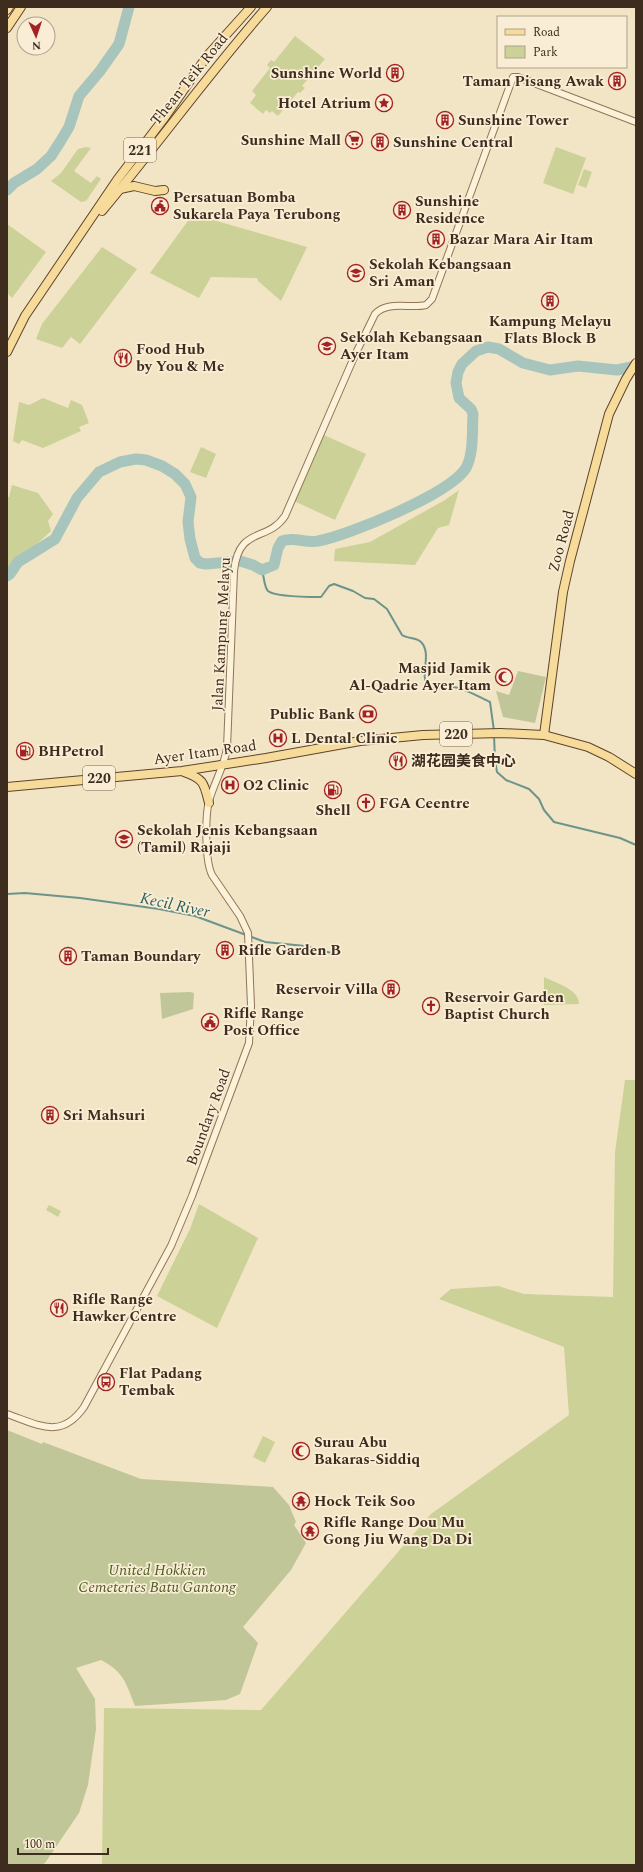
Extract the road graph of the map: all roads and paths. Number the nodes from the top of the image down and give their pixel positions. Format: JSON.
{"nodes":[{"id":1,"x":9,"y":7,"type":"edge"},
{"id":2,"x":21,"y":7,"type":"edge"},
{"id":3,"x":251,"y":7,"type":"edge"},
{"id":4,"x":267,"y":7,"type":"edge"},
{"id":5,"x":7,"y":10,"type":"edge"},
{"id":6,"x":7,"y":28,"type":"edge"},
{"id":7,"x":636,"y":122,"type":"edge"},
{"id":8,"x":120,"y":189,"type":"junction"},
{"id":9,"x":164,"y":190,"type":"dead end"},
{"id":10,"x":74,"y":245,"type":"junction"},
{"id":11,"x":7,"y":352,"type":"edge"},
{"id":12,"x":636,"y":363,"type":"edge"},
{"id":13,"x":544,"y":735,"type":"junction"},
{"id":14,"x":223,"y":765,"type":"junction"},
{"id":15,"x":182,"y":771,"type":"junction"},
{"id":16,"x":636,"y":774,"type":"edge"},
{"id":17,"x":7,"y":787,"type":"edge"},
{"id":18,"x":208,"y":803,"type":"junction"},
{"id":19,"x":7,"y":1414,"type":"edge"}],
"edges":[{"from":1,"to":5,"type":"main road"},
{"from":2,"to":6,"type":"main road"},
{"from":3,"to":10,"type":"main road","name":"Thean Teik Road","number":"221"},
{"from":4,"to":8,"type":"main road","name":"Thean Teik Road","number":"221"},
{"from":7,"to":14,"type":"street","name":"Jalan Kampung Melayu"},
{"from":8,"to":9,"type":"main road"},
{"from":8,"to":10,"type":"main road","name":"Thean Teik Road","number":"221"},
{"from":10,"to":11,"type":"main road","name":"Thean Teik Road","number":"221"},
{"from":12,"to":13,"type":"main road","name":"Zoo Road"},
{"from":13,"to":14,"type":"main road","name":"Ayer Itam Road","number":"220"},
{"from":13,"to":16,"type":"main road","name":"Ayer Itam Road","number":"220"},
{"from":14,"to":15,"type":"main road","name":"Ayer Itam Road","number":"220"},
{"from":14,"to":18,"type":"street","name":"Boundary Road"},
{"from":15,"to":17,"type":"main road","name":"Ayer Itam Road","number":"220"},
{"from":15,"to":18,"type":"main road"},
{"from":18,"to":19,"type":"street","name":"Boundary Road"}]}
